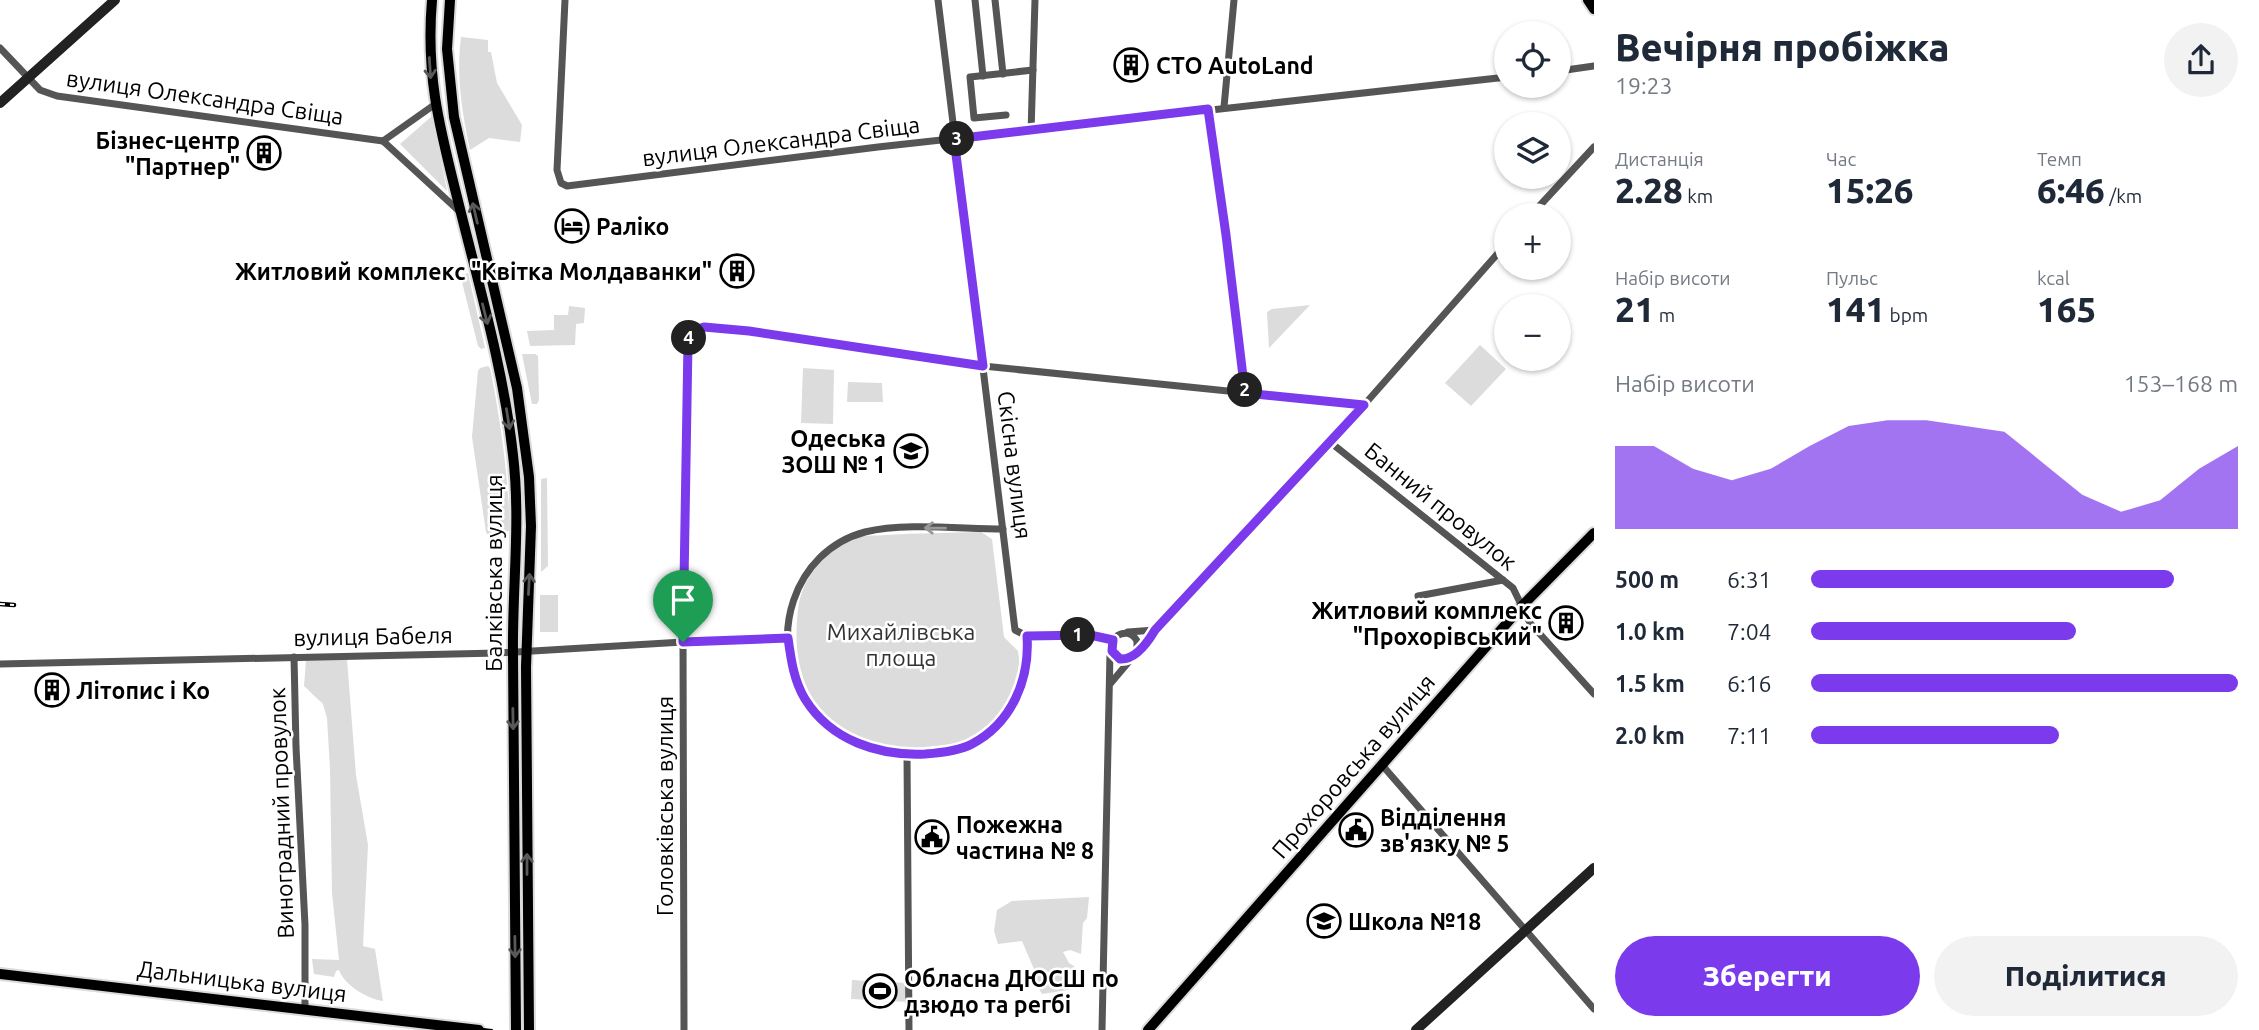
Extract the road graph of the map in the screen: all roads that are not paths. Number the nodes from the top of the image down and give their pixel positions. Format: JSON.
{"nodes":[{"id":1,"x":115,"y":0,"type":"edge"},
{"id":2,"x":432,"y":0,"type":"edge"},
{"id":3,"x":450,"y":0,"type":"edge"},
{"id":4,"x":565,"y":0,"type":"edge"},
{"id":5,"x":938,"y":0,"type":"edge"},
{"id":6,"x":975,"y":0,"type":"edge"},
{"id":7,"x":995,"y":0,"type":"edge"},
{"id":8,"x":1035,"y":0,"type":"edge"},
{"id":9,"x":1234,"y":0,"type":"edge"},
{"id":10,"x":1588,"y":0,"type":"edge"},
{"id":11,"x":1594,"y":9,"type":"edge"},
{"id":12,"x":0,"y":48,"type":"edge"},
{"id":13,"x":1594,"y":66,"type":"edge"},
{"id":14,"x":1571,"y":69,"type":"edge"},
{"id":15,"x":1033,"y":70,"type":"junction"},
{"id":16,"x":1003,"y":74,"type":"junction"},
{"id":17,"x":984,"y":76,"type":"junction"},
{"id":18,"x":27,"y":78,"type":"junction"},
{"id":19,"x":1494,"y":79,"type":"edge"},
{"id":20,"x":0,"y":103,"type":"edge"},
{"id":21,"x":434,"y":105,"type":"junction"},
{"id":22,"x":1224,"y":107,"type":"junction"},
{"id":23,"x":1208,"y":109,"type":"junction"},
{"id":24,"x":1006,"y":115,"type":"dead end"},
{"id":25,"x":1031,"y":132,"type":"junction"},
{"id":26,"x":954,"y":139,"type":"junction"},
{"id":27,"x":383,"y":141,"type":"junction"},
{"id":28,"x":1594,"y":147,"type":"edge"},
{"id":29,"x":1542,"y":203,"type":"edge"},
{"id":30,"x":461,"y":213,"type":"junction"},
{"id":31,"x":1494,"y":258,"type":"edge"},
{"id":32,"x":983,"y":366,"type":"junction"},
{"id":33,"x":1245,"y":393,"type":"junction"},
{"id":34,"x":1364,"y":405,"type":"junction"},
{"id":35,"x":1330,"y":442,"type":"junction"},
{"id":36,"x":1003,"y":529,"type":"junction"},
{"id":37,"x":1594,"y":533,"type":"edge"},
{"id":38,"x":1503,"y":580,"type":"junction"},
{"id":39,"x":1418,"y":596,"type":"dead end"},
{"id":40,"x":1522,"y":606,"type":"junction"},
{"id":41,"x":1155,"y":630,"type":"junction"},
{"id":42,"x":1127,"y":633,"type":"junction"},
{"id":43,"x":1027,"y":636,"type":"junction"},
{"id":44,"x":788,"y":638,"type":"junction"},
{"id":45,"x":683,"y":642,"type":"junction"},
{"id":46,"x":1112,"y":644,"type":"junction"},
{"id":47,"x":1137,"y":651,"type":"junction"},
{"id":48,"x":513,"y":652,"type":"junction"},
{"id":49,"x":526,"y":652,"type":"junction"},
{"id":50,"x":294,"y":657,"type":"junction"},
{"id":51,"x":1130,"y":659,"type":"junction"},
{"id":52,"x":0,"y":667,"type":"edge"},
{"id":53,"x":1110,"y":684,"type":"junction"},
{"id":54,"x":1594,"y":694,"type":"edge"},
{"id":55,"x":907,"y":755,"type":"junction"},
{"id":56,"x":1382,"y":765,"type":"junction"},
{"id":57,"x":1594,"y":868,"type":"edge"},
{"id":58,"x":1527,"y":930,"type":"junction"},
{"id":59,"x":0,"y":974,"type":"edge"},
{"id":60,"x":1594,"y":1009,"type":"edge"},
{"id":61,"x":305,"y":1010,"type":"junction"},
{"id":62,"x":479,"y":1030,"type":"edge"},
{"id":63,"x":516,"y":1030,"type":"edge"},
{"id":64,"x":529,"y":1030,"type":"edge"},
{"id":65,"x":684,"y":1030,"type":"edge"},
{"id":66,"x":909,"y":1030,"type":"edge"},
{"id":67,"x":1102,"y":1030,"type":"edge"},
{"id":68,"x":1148,"y":1030,"type":"edge"},
{"id":69,"x":1416,"y":1030,"type":"edge"}],
"edges":[{"from":1,"to":18,"type":"main road"},
{"from":2,"to":21,"type":"main road","name":"Балківська вулиця","one_way":true},
{"from":49,"to":3,"type":"main road","name":"Балківська вулиця","one_way":true},
{"from":4,"to":26,"type":"street","name":"вулиця Олександра Свіща"},
{"from":5,"to":26,"type":"street","name":"Cкісна вулиця"},
{"from":6,"to":17,"type":"street"},
{"from":7,"to":16,"type":"street"},
{"from":8,"to":15,"type":"street"},
{"from":9,"to":22,"type":"street"},
{"from":10,"to":11,"type":"main road"},
{"from":12,"to":18,"type":"street","name":"вулиця Олександра Свіща"},
{"from":13,"to":14,"type":"street"},
{"from":15,"to":16,"type":"street"},
{"from":15,"to":25,"type":"street"},
{"from":16,"to":17,"type":"street"},
{"from":17,"to":24,"type":"street"},
{"from":18,"to":20,"type":"main road"},
{"from":18,"to":27,"type":"street","name":"вулиця Олександра Свіща"},
{"from":19,"to":22,"type":"street","name":"вулиця Олександра Свіща"},
{"from":21,"to":27,"type":"street"},
{"from":21,"to":30,"type":"main road","name":"Балківська вулиця"},
{"from":22,"to":23,"type":"street","name":"вулиця Олександра Свіща"},
{"from":23,"to":25,"type":"street","name":"вулиця Олександра Свіща"},
{"from":23,"to":33,"type":"street"},
{"from":25,"to":26,"type":"street","name":"вулиця Олександра Свіща"},
{"from":26,"to":32,"type":"street","name":"Cкісна вулиця"},
{"from":27,"to":30,"type":"street"},
{"from":28,"to":29,"type":"street"},
{"from":30,"to":48,"type":"main road","name":"Балківська вулиця","one_way":true},
{"from":31,"to":34,"type":"street"},
{"from":32,"to":33,"type":"street"},
{"from":32,"to":36,"type":"street","name":"Cкісна вулиця"},
{"from":32,"to":45,"type":"street","name":"Головківська вулиця"},
{"from":33,"to":34,"type":"street"},
{"from":34,"to":35,"type":"street"},
{"from":35,"to":38,"type":"street","name":"Банний провулок"},
{"from":35,"to":41,"type":"street"},
{"from":36,"to":43,"type":"street","name":"Cкісна вулиця"},
{"from":36,"to":44,"type":"street","one_way":true},
{"from":37,"to":40,"type":"main road","name":"Прохоровська вулиця"},
{"from":38,"to":39,"type":"street"},
{"from":38,"to":40,"type":"street","name":"Банний провулок"},
{"from":40,"to":54,"type":"street","name":"Банний провулок"},
{"from":40,"to":56,"type":"main road","name":"Прохоровська вулиця"},
{"from":41,"to":42,"type":"street"},
{"from":41,"to":47,"type":"street"},
{"from":42,"to":46,"type":"street"},
{"from":42,"to":47,"type":"street"},
{"from":43,"to":46,"type":"street"},
{"from":43,"to":55,"type":"street"},
{"from":44,"to":45,"type":"street","name":"вулиця Бабеля"},
{"from":44,"to":55,"type":"street"},
{"from":45,"to":49,"type":"street","name":"вулиця Бабеля"},
{"from":45,"to":65,"type":"street","name":"Головківська вулиця"},
{"from":46,"to":51,"type":"street"},
{"from":46,"to":53,"type":"street"},
{"from":47,"to":51,"type":"street"},
{"from":48,"to":49,"type":"street","name":"вулиця Бабеля"},
{"from":48,"to":50,"type":"street","name":"вулиця Бабеля"},
{"from":48,"to":63,"type":"main road","name":"Балківська вулиця","one_way":true},
{"from":64,"to":49,"type":"main road","name":"Балківська вулиця","one_way":true},
{"from":50,"to":52,"type":"street","name":"вулиця Бабеля"},
{"from":50,"to":61,"type":"street","name":"Виноградний провулок"},
{"from":51,"to":53,"type":"street"},
{"from":53,"to":67,"type":"street"},
{"from":55,"to":66,"type":"street"},
{"from":56,"to":58,"type":"street"},
{"from":56,"to":68,"type":"main road","name":"Прохоровська вулиця"},
{"from":57,"to":58,"type":"main road"},
{"from":58,"to":60,"type":"street"},
{"from":58,"to":69,"type":"main road"},
{"from":59,"to":61,"type":"main road","name":"Дальницька вулиця"},
{"from":61,"to":62,"type":"main road","name":"Дальницька вулиця"}]}
